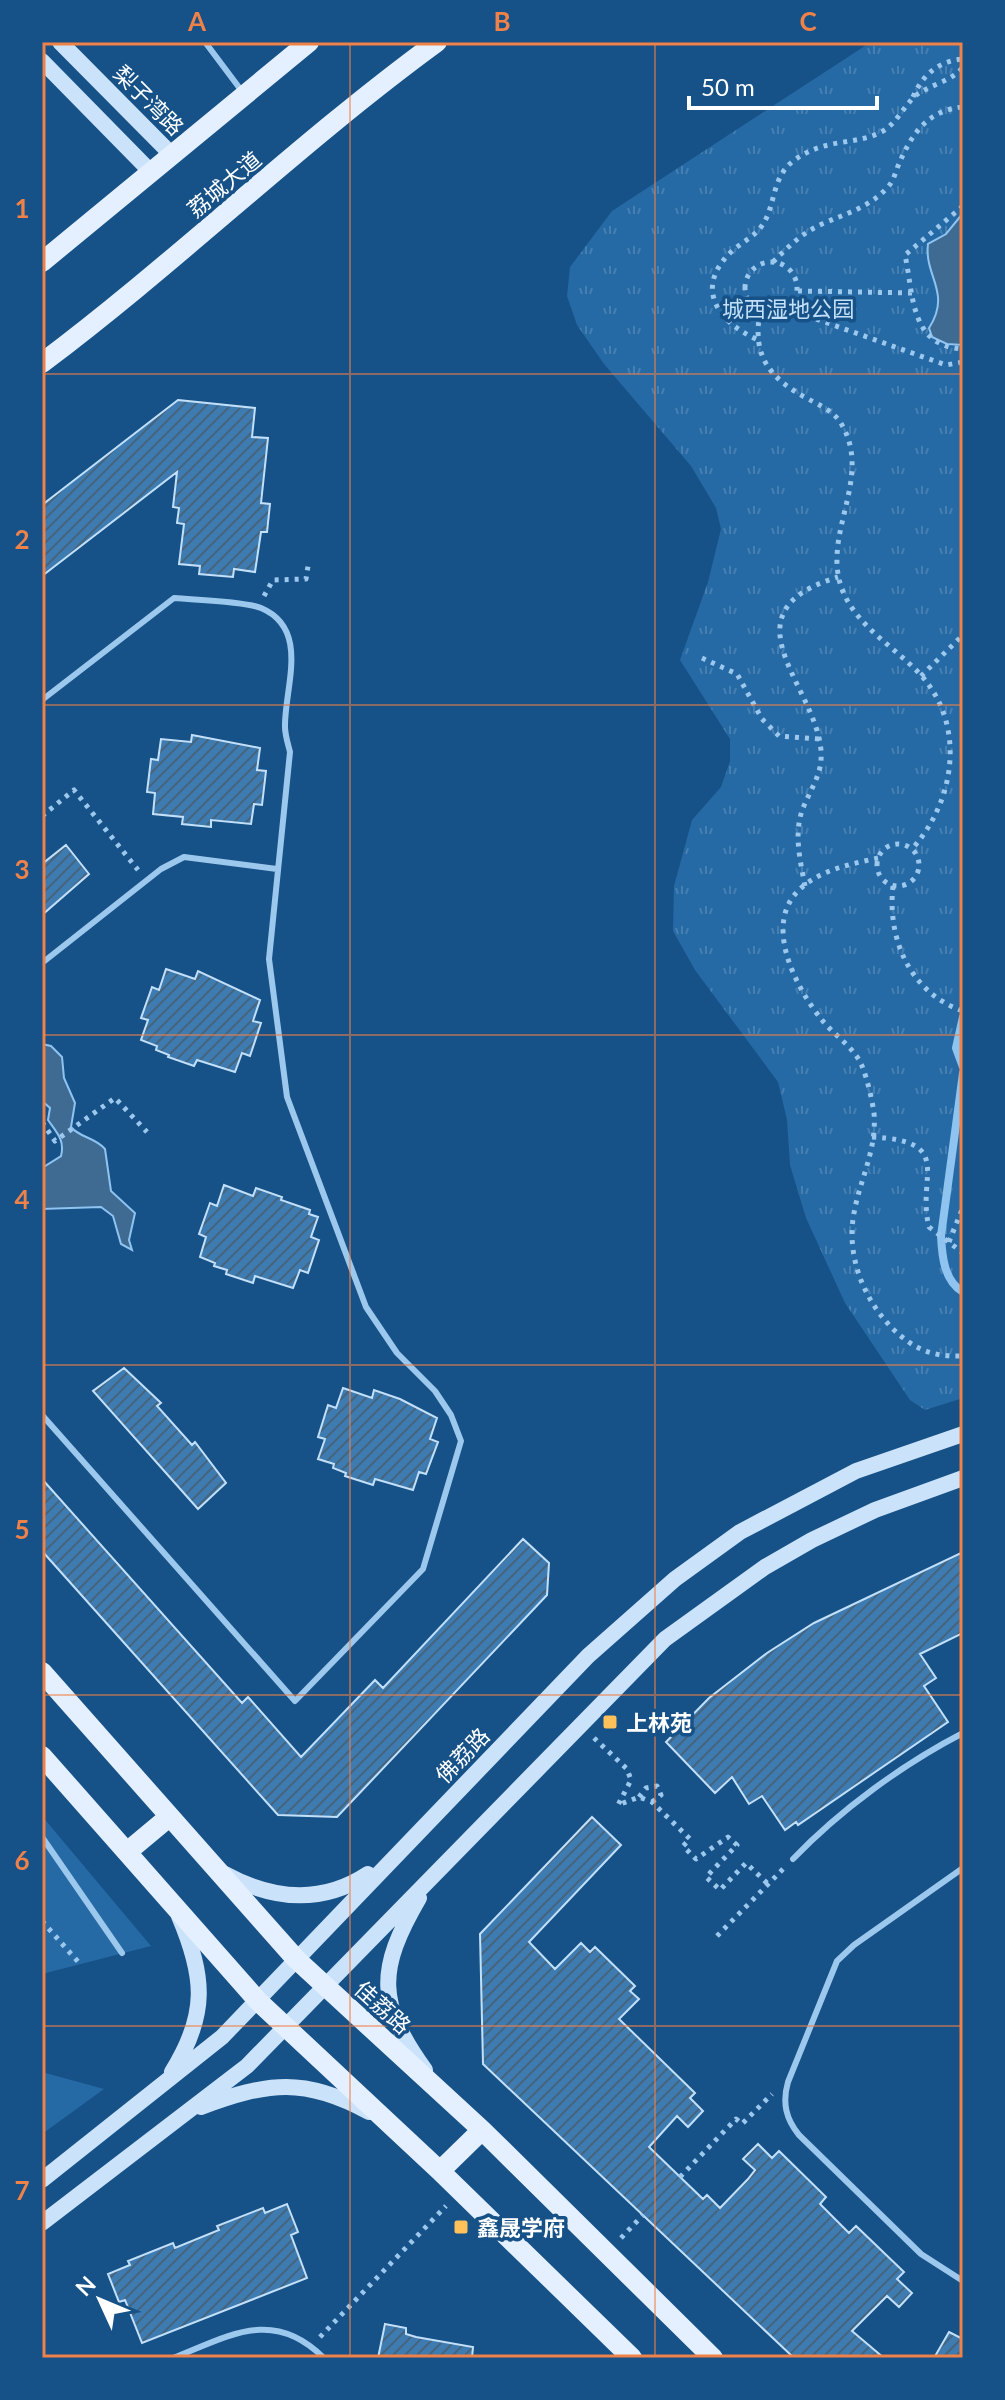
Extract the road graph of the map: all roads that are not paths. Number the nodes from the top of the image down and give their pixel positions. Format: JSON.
{"nodes":[{"id":1,"x":60,"y":42,"type":"edge"},
{"id":2,"x":205,"y":42,"type":"edge"},
{"id":3,"x":309,"y":42,"type":"edge"},
{"id":4,"x":437,"y":42,"type":"edge"},
{"id":5,"x":42,"y":61,"type":"edge"},
{"id":6,"x":244,"y":95,"type":"junction"},
{"id":7,"x":172,"y":155,"type":"junction"},
{"id":8,"x":151,"y":172,"type":"junction"},
{"id":9,"x":42,"y":262,"type":"edge"},
{"id":10,"x":42,"y":363,"type":"edge"},
{"id":11,"x":42,"y":700,"type":"edge"},
{"id":12,"x":277,"y":869,"type":"junction"},
{"id":13,"x":42,"y":963,"type":"edge"},
{"id":14,"x":42,"y":1415,"type":"edge"},
{"id":15,"x":963,"y":1434,"type":"edge"},
{"id":16,"x":963,"y":1478,"type":"edge"},
{"id":17,"x":42,"y":1672,"type":"edge"},
{"id":18,"x":963,"y":1733,"type":"edge"},
{"id":19,"x":42,"y":1756,"type":"edge"},
{"id":20,"x":169,"y":1817,"type":"junction"},
{"id":21,"x":42,"y":1837,"type":"edge"},
{"id":22,"x":127,"y":1852,"type":"junction"},
{"id":23,"x":393,"y":1858,"type":"junction"},
{"id":24,"x":793,"y":1859,"type":"road end"},
{"id":25,"x":213,"y":1867,"type":"junction"},
{"id":26,"x":963,"y":1868,"type":"edge"},
{"id":27,"x":432,"y":1876,"type":"junction"},
{"id":28,"x":175,"y":1907,"type":"junction"},
{"id":29,"x":122,"y":1953,"type":"dead end"},
{"id":30,"x":296,"y":1959,"type":"junction"},
{"id":31,"x":325,"y":1987,"type":"junction"},
{"id":32,"x":258,"y":2001,"type":"junction"},
{"id":33,"x":285,"y":2028,"type":"junction"},
{"id":34,"x":166,"y":2082,"type":"junction"},
{"id":35,"x":440,"y":2090,"type":"junction"},
{"id":36,"x":388,"y":2122,"type":"junction"},
{"id":37,"x":168,"y":2125,"type":"junction"},
{"id":38,"x":482,"y":2130,"type":"junction"},
{"id":39,"x":440,"y":2171,"type":"junction"},
{"id":40,"x":42,"y":2180,"type":"edge"},
{"id":41,"x":42,"y":2223,"type":"edge"},
{"id":42,"x":963,"y":2281,"type":"edge"},
{"id":43,"x":173,"y":2358,"type":"edge"},
{"id":44,"x":324,"y":2358,"type":"edge"},
{"id":45,"x":632,"y":2358,"type":"edge"},
{"id":46,"x":713,"y":2358,"type":"edge"}],
"edges":[{"from":1,"to":7,"type":"main road","name":"梨子湾路"},
{"from":2,"to":6,"type":"lane"},
{"from":3,"to":6,"type":"main road"},
{"from":4,"to":10,"type":"main road","name":"荔城大道"},
{"from":5,"to":8,"type":"main road"},
{"from":6,"to":7,"type":"main road"},
{"from":7,"to":8,"type":"main road"},
{"from":8,"to":9,"type":"main road"},
{"from":11,"to":12,"type":"lane"},
{"from":12,"to":13,"type":"lane"},
{"from":12,"to":14,"type":"lane"},
{"from":15,"to":23,"type":"main road","name":"佛荔路"},
{"from":16,"to":27,"type":"main road"},
{"from":17,"to":20,"type":"main road","name":"佳荔路"},
{"from":18,"to":24,"type":"lane"},
{"from":19,"to":22,"type":"main road"},
{"from":20,"to":22,"type":"main road"},
{"from":20,"to":25,"type":"main road","name":"佳荔路"},
{"from":21,"to":29,"type":"lane"},
{"from":22,"to":28,"type":"main road"},
{"from":23,"to":25,"type":"main road"},
{"from":23,"to":30,"type":"main road","name":"佛荔路"},
{"from":25,"to":30,"type":"main road","name":"佳荔路"},
{"from":26,"to":42,"type":"lane"},
{"from":27,"to":31,"type":"main road"},
{"from":27,"to":35,"type":"main road"},
{"from":28,"to":32,"type":"main road"},
{"from":28,"to":34,"type":"main road"},
{"from":30,"to":31,"type":"main road","name":"佳荔路"},
{"from":30,"to":32,"type":"main road","name":"佛荔路"},
{"from":31,"to":33,"type":"main road"},
{"from":31,"to":35,"type":"main road","name":"佳荔路"},
{"from":32,"to":33,"type":"main road"},
{"from":32,"to":34,"type":"main road","name":"佛荔路"},
{"from":33,"to":36,"type":"main road"},
{"from":33,"to":37,"type":"main road"},
{"from":34,"to":40,"type":"main road","name":"佛荔路"},
{"from":35,"to":38,"type":"main road","name":"佳荔路"},
{"from":36,"to":37,"type":"main road"},
{"from":36,"to":39,"type":"main road"},
{"from":37,"to":41,"type":"main road"},
{"from":38,"to":39,"type":"main road"},
{"from":38,"to":46,"type":"main road","name":"佳荔路"},
{"from":39,"to":45,"type":"main road"},
{"from":43,"to":44,"type":"lane"}]}
